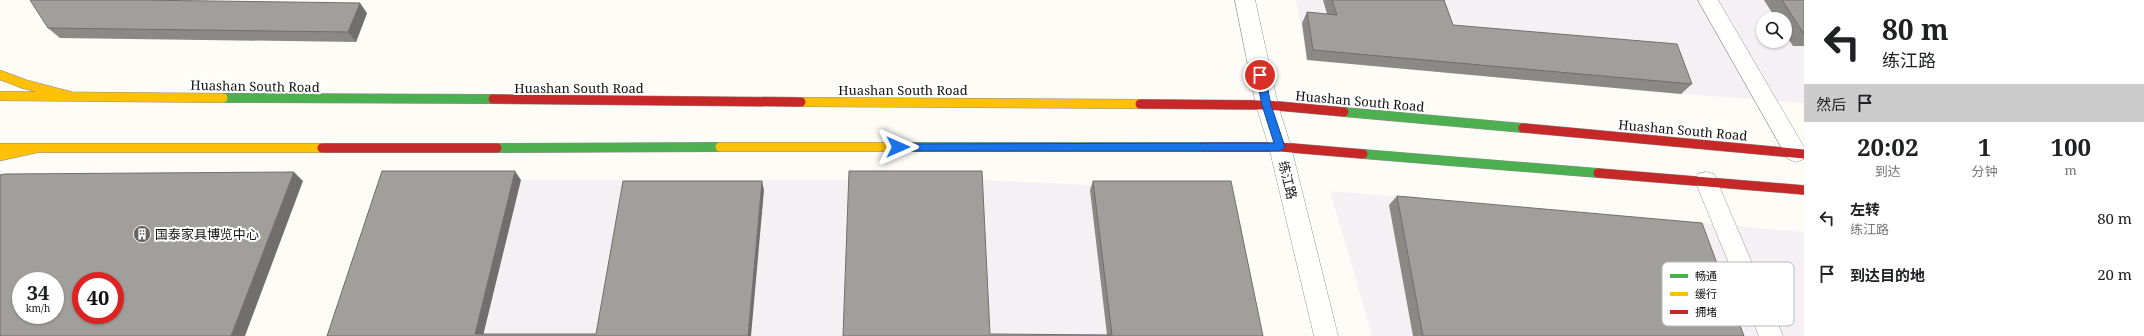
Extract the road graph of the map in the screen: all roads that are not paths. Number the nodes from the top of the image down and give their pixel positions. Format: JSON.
{"nodes":[{"id":1,"x":1245,"y":0,"type":"edge"},
{"id":2,"x":1708,"y":0,"type":"edge"},
{"id":3,"x":0,"y":75,"type":"edge"},
{"id":4,"x":0,"y":96,"type":"edge"},
{"id":5,"x":74,"y":97,"type":"junction"},
{"id":6,"x":1267,"y":105,"type":"junction"},
{"id":7,"x":1280,"y":147,"type":"junction"},
{"id":8,"x":0,"y":148,"type":"edge"},
{"id":9,"x":37,"y":148,"type":"junction"},
{"id":10,"x":1800,"y":154,"type":"edge"},
{"id":11,"x":0,"y":156,"type":"edge"},
{"id":12,"x":1706,"y":181,"type":"junction"},
{"id":13,"x":1804,"y":190,"type":"edge"},
{"id":14,"x":1740,"y":262,"type":"edge"},
{"id":15,"x":1767,"y":326,"type":"edge"},
{"id":16,"x":1326,"y":336,"type":"edge"},
{"id":17,"x":1771,"y":336,"type":"edge"}],
"edges":[{"from":1,"to":6,"type":"street","name":"练江路"},
{"from":2,"to":10,"type":"street"},
{"from":3,"to":5,"type":"main road"},
{"from":4,"to":5,"type":"main road","name":"Huashan South Road"},
{"from":5,"to":6,"type":"main road","name":"Huashan South Road"},
{"from":6,"to":7,"type":"street","name":"练江路"},
{"from":6,"to":10,"type":"main road","name":"Huashan South Road"},
{"from":7,"to":9,"type":"main road"},
{"from":7,"to":12,"type":"main road"},
{"from":7,"to":16,"type":"street","name":"练江路"},
{"from":8,"to":9,"type":"main road"},
{"from":9,"to":11,"type":"main road"},
{"from":12,"to":13,"type":"main road"},
{"from":12,"to":14,"type":"street"},
{"from":15,"to":17,"type":"street"}]}
